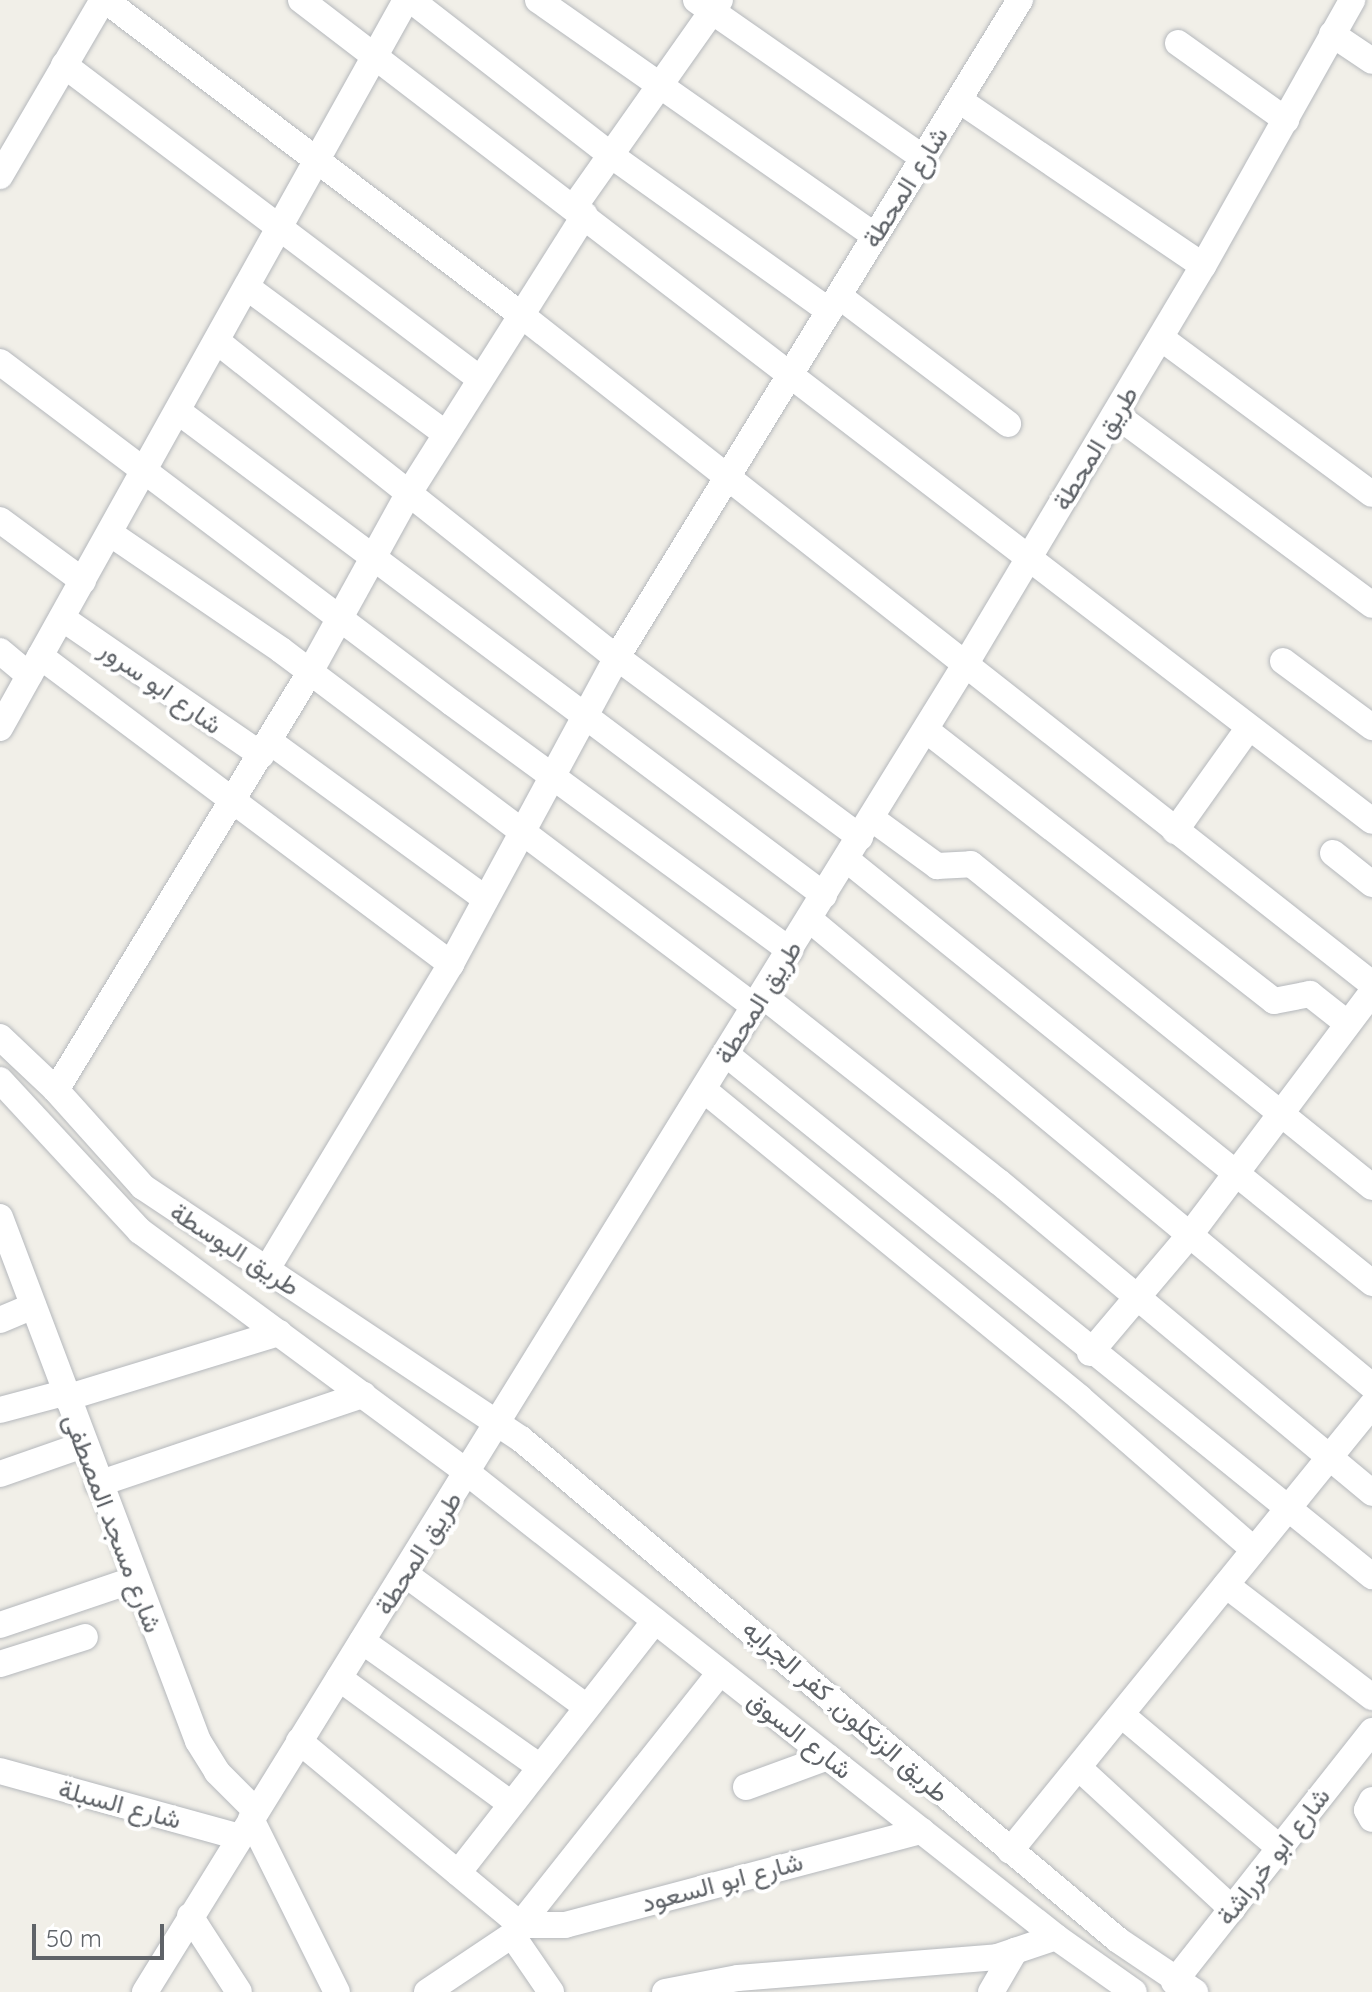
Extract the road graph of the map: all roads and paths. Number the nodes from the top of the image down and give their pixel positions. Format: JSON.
{"nodes":[{"id":1,"x":104,"y":0,"type":"edge"},
{"id":2,"x":301,"y":0,"type":"edge"},
{"id":3,"x":409,"y":0,"type":"edge"},
{"id":4,"x":538,"y":0,"type":"edge"},
{"id":5,"x":1020,"y":0,"type":"edge"},
{"id":6,"x":1352,"y":0,"type":"edge"},
{"id":7,"x":710,"y":4,"type":"edge"},
{"id":8,"x":1332,"y":34,"type":"junction"},
{"id":9,"x":1178,"y":43,"type":"dead end"},
{"id":10,"x":374,"y":54,"type":"junction"},
{"id":11,"x":1372,"y":61,"type":"edge"},
{"id":12,"x":64,"y":65,"type":"junction"},
{"id":13,"x":662,"y":86,"type":"junction"},
{"id":14,"x":959,"y":100,"type":"junction"},
{"id":15,"x":1286,"y":120,"type":"junction"},
{"id":16,"x":612,"y":156,"type":"junction"},
{"id":17,"x":923,"y":158,"type":"junction"},
{"id":18,"x":315,"y":160,"type":"junction"},
{"id":19,"x":0,"y":176,"type":"edge"},
{"id":20,"x":579,"y":211,"type":"junction"},
{"id":21,"x":280,"y":228,"type":"junction"},
{"id":22,"x":875,"y":236,"type":"junction"},
{"id":23,"x":1203,"y":266,"type":"junction"},
{"id":24,"x":248,"y":288,"type":"junction"},
{"id":25,"x":834,"y":304,"type":"junction"},
{"id":26,"x":520,"y":314,"type":"junction"},
{"id":27,"x":1161,"y":338,"type":"junction"},
{"id":28,"x":218,"y":342,"type":"junction"},
{"id":29,"x":0,"y":362,"type":"edge"},
{"id":30,"x":790,"y":374,"type":"junction"},
{"id":31,"x":480,"y":379,"type":"junction"},
{"id":32,"x":179,"y":412,"type":"junction"},
{"id":33,"x":1115,"y":414,"type":"junction"},
{"id":34,"x":1008,"y":424,"type":"dead end"},
{"id":35,"x":446,"y":434,"type":"junction"},
{"id":36,"x":145,"y":473,"type":"junction"},
{"id":37,"x":731,"y":479,"type":"junction"},
{"id":38,"x":409,"y":493,"type":"junction"},
{"id":39,"x":1372,"y":494,"type":"edge"},
{"id":40,"x":0,"y":520,"type":"edge"},
{"id":41,"x":111,"y":534,"type":"junction"},
{"id":42,"x":373,"y":558,"type":"junction"},
{"id":43,"x":1029,"y":559,"type":"junction"},
{"id":44,"x":83,"y":581,"type":"junction"},
{"id":45,"x":1372,"y":605,"type":"edge"},
{"id":46,"x":62,"y":618,"type":"junction"},
{"id":47,"x":340,"y":619,"type":"junction"},
{"id":48,"x":0,"y":651,"type":"edge"},
{"id":49,"x":617,"y":657,"type":"junction"},
{"id":50,"x":1283,"y":661,"type":"dead end"},
{"id":51,"x":965,"y":665,"type":"junction"},
{"id":52,"x":34,"y":666,"type":"junction"},
{"id":53,"x":310,"y":672,"type":"junction"},
{"id":54,"x":587,"y":718,"type":"junction"},
{"id":55,"x":1372,"y":727,"type":"edge"},
{"id":56,"x":0,"y":728,"type":"edge"},
{"id":57,"x":926,"y":730,"type":"junction"},
{"id":58,"x":1247,"y":730,"type":"junction"},
{"id":59,"x":265,"y":748,"type":"junction"},
{"id":60,"x":552,"y":777,"type":"junction"},
{"id":61,"x":233,"y":801,"type":"junction"},
{"id":62,"x":1372,"y":821,"type":"edge"},
{"id":63,"x":1175,"y":831,"type":"junction"},
{"id":64,"x":523,"y":834,"type":"junction"},
{"id":65,"x":859,"y":838,"type":"junction"},
{"id":66,"x":1333,"y":853,"type":"dead end"},
{"id":67,"x":1372,"y":884,"type":"edge"},
{"id":68,"x":824,"y":895,"type":"junction"},
{"id":69,"x":486,"y":899,"type":"junction"},
{"id":70,"x":809,"y":919,"type":"junction"},
{"id":71,"x":790,"y":950,"type":"junction"},
{"id":72,"x":451,"y":964,"type":"junction"},
{"id":73,"x":1372,"y":984,"type":"edge"},
{"id":74,"x":1372,"y":992,"type":"edge"},
{"id":75,"x":758,"y":1001,"type":"junction"},
{"id":76,"x":1348,"y":1024,"type":"junction"},
{"id":77,"x":0,"y":1037,"type":"edge"},
{"id":78,"x":726,"y":1054,"type":"junction"},
{"id":79,"x":0,"y":1080,"type":"edge"},
{"id":80,"x":56,"y":1090,"type":"junction"},
{"id":81,"x":704,"y":1090,"type":"junction"},
{"id":82,"x":1280,"y":1113,"type":"junction"},
{"id":83,"x":1232,"y":1174,"type":"junction"},
{"id":84,"x":1372,"y":1187,"type":"edge"},
{"id":85,"x":0,"y":1217,"type":"edge"},
{"id":86,"x":1189,"y":1236,"type":"junction"},
{"id":87,"x":267,"y":1269,"type":"junction"},
{"id":88,"x":1372,"y":1283,"type":"edge"},
{"id":89,"x":1136,"y":1297,"type":"junction"},
{"id":90,"x":33,"y":1306,"type":"junction"},
{"id":91,"x":0,"y":1320,"type":"edge"},
{"id":92,"x":279,"y":1333,"type":"junction"},
{"id":93,"x":1098,"y":1360,"type":"junction"},
{"id":94,"x":1372,"y":1386,"type":"edge"},
{"id":95,"x":65,"y":1395,"type":"junction"},
{"id":96,"x":363,"y":1395,"type":"junction"},
{"id":97,"x":1080,"y":1398,"type":"junction"},
{"id":98,"x":1372,"y":1405,"type":"edge"},
{"id":99,"x":0,"y":1410,"type":"edge"},
{"id":100,"x":83,"y":1445,"type":"junction"},
{"id":101,"x":484,"y":1450,"type":"junction"},
{"id":102,"x":1329,"y":1457,"type":"junction"},
{"id":103,"x":0,"y":1474,"type":"edge"},
{"id":104,"x":98,"y":1484,"type":"junction"},
{"id":105,"x":1372,"y":1493,"type":"edge"},
{"id":106,"x":1286,"y":1509,"type":"junction"},
{"id":107,"x":1253,"y":1549,"type":"junction"},
{"id":108,"x":405,"y":1574,"type":"junction"},
{"id":109,"x":1372,"y":1576,"type":"edge"},
{"id":110,"x":133,"y":1580,"type":"junction"},
{"id":111,"x":1226,"y":1585,"type":"junction"},
{"id":112,"x":655,"y":1621,"type":"junction"},
{"id":113,"x":0,"y":1625,"type":"edge"},
{"id":114,"x":85,"y":1637,"type":"dead end"},
{"id":115,"x":362,"y":1641,"type":"junction"},
{"id":116,"x":0,"y":1664,"type":"edge"},
{"id":117,"x":720,"y":1673,"type":"junction"},
{"id":118,"x":339,"y":1678,"type":"junction"},
{"id":119,"x":1372,"y":1697,"type":"edge"},
{"id":120,"x":587,"y":1707,"type":"junction"},
{"id":121,"x":1123,"y":1716,"type":"junction"},
{"id":122,"x":299,"y":1741,"type":"junction"},
{"id":123,"x":1368,"y":1743,"type":"edge"},
{"id":124,"x":828,"y":1757,"type":"junction"},
{"id":125,"x":540,"y":1767,"type":"junction"},
{"id":126,"x":1080,"y":1769,"type":"junction"},
{"id":127,"x":0,"y":1771,"type":"edge"},
{"id":128,"x":746,"y":1787,"type":"dead end"},
{"id":129,"x":1372,"y":1800,"type":"edge"},
{"id":130,"x":511,"y":1804,"type":"junction"},
{"id":131,"x":1372,"y":1819,"type":"edge"},
{"id":132,"x":249,"y":1822,"type":"junction"},
{"id":133,"x":922,"y":1831,"type":"junction"},
{"id":134,"x":1280,"y":1848,"type":"junction"},
{"id":135,"x":1010,"y":1851,"type":"junction"},
{"id":136,"x":458,"y":1873,"type":"junction"},
{"id":137,"x":1232,"y":1909,"type":"junction"},
{"id":138,"x":190,"y":1916,"type":"junction"},
{"id":139,"x":517,"y":1930,"type":"junction"},
{"id":140,"x":1056,"y":1937,"type":"junction"},
{"id":141,"x":1118,"y":1940,"type":"junction"},
{"id":142,"x":1015,"y":1951,"type":"junction"},
{"id":143,"x":1095,"y":1964,"type":"junction"},
{"id":144,"x":1185,"y":1987,"type":"edge"},
{"id":145,"x":1126,"y":1990,"type":"edge"},
{"id":146,"x":147,"y":1991,"type":"edge"},
{"id":147,"x":239,"y":1992,"type":"edge"},
{"id":148,"x":337,"y":1992,"type":"edge"},
{"id":149,"x":427,"y":1992,"type":"edge"},
{"id":150,"x":551,"y":1992,"type":"edge"},
{"id":151,"x":665,"y":1992,"type":"edge"},
{"id":152,"x":991,"y":1992,"type":"edge"}],
"edges":[{"from":1,"to":12,"type":"street"},
{"from":1,"to":18,"type":"street"},
{"from":2,"to":10,"type":"street"},
{"from":3,"to":10,"type":"street"},
{"from":3,"to":16,"type":"street"},
{"from":4,"to":13,"type":"street"},
{"from":5,"to":14,"type":"street","name":"شارع المحطة"},
{"from":6,"to":8,"type":"street","name":"طريق المحطة"},
{"from":7,"to":13,"type":"street"},
{"from":7,"to":17,"type":"street"},
{"from":8,"to":11,"type":"street"},
{"from":8,"to":15,"type":"street","name":"طريق المحطة"},
{"from":9,"to":15,"type":"street"},
{"from":10,"to":18,"type":"street"},
{"from":10,"to":20,"type":"street"},
{"from":12,"to":19,"type":"street"},
{"from":12,"to":21,"type":"street"},
{"from":13,"to":16,"type":"street"},
{"from":13,"to":22,"type":"street"},
{"from":14,"to":17,"type":"street","name":"شارع المحطة"},
{"from":14,"to":23,"type":"street"},
{"from":15,"to":23,"type":"street","name":"طريق المحطة"},
{"from":16,"to":20,"type":"street"},
{"from":16,"to":25,"type":"street"},
{"from":17,"to":22,"type":"street","name":"شارع المحطة"},
{"from":18,"to":21,"type":"street"},
{"from":18,"to":26,"type":"street"},
{"from":20,"to":26,"type":"street"},
{"from":20,"to":30,"type":"street"},
{"from":21,"to":24,"type":"street"},
{"from":21,"to":31,"type":"street"},
{"from":22,"to":25,"type":"street","name":"شارع المحطة"},
{"from":23,"to":27,"type":"street","name":"طريق المحطة"},
{"from":24,"to":28,"type":"street"},
{"from":24,"to":35,"type":"street"},
{"from":25,"to":30,"type":"street","name":"شارع المحطة"},
{"from":25,"to":34,"type":"street"},
{"from":26,"to":31,"type":"street"},
{"from":26,"to":37,"type":"street"},
{"from":27,"to":33,"type":"street","name":"طريق المحطة"},
{"from":27,"to":39,"type":"street"},
{"from":28,"to":32,"type":"street"},
{"from":28,"to":38,"type":"street"},
{"from":29,"to":36,"type":"street"},
{"from":30,"to":37,"type":"street","name":"شارع المحطة"},
{"from":30,"to":43,"type":"street"},
{"from":31,"to":35,"type":"street"},
{"from":32,"to":36,"type":"street"},
{"from":32,"to":42,"type":"street"},
{"from":33,"to":43,"type":"street","name":"طريق المحطة"},
{"from":33,"to":45,"type":"street"},
{"from":35,"to":38,"type":"street"},
{"from":36,"to":41,"type":"street"},
{"from":36,"to":47,"type":"street"},
{"from":37,"to":49,"type":"street","name":"شارع المحطة"},
{"from":37,"to":51,"type":"street"},
{"from":38,"to":42,"type":"street"},
{"from":38,"to":49,"type":"street"},
{"from":40,"to":44,"type":"street"},
{"from":41,"to":44,"type":"street"},
{"from":41,"to":53,"type":"street"},
{"from":42,"to":47,"type":"street"},
{"from":42,"to":54,"type":"street"},
{"from":43,"to":51,"type":"street","name":"طريق المحطة"},
{"from":43,"to":58,"type":"street"},
{"from":44,"to":46,"type":"street"},
{"from":46,"to":52,"type":"street"},
{"from":46,"to":59,"type":"street","name":"شارع ابو سرور"},
{"from":47,"to":53,"type":"street"},
{"from":47,"to":60,"type":"street"},
{"from":48,"to":52,"type":"street"},
{"from":49,"to":54,"type":"street","name":"شارع المحطة"},
{"from":49,"to":65,"type":"street"},
{"from":50,"to":55,"type":"street"},
{"from":51,"to":57,"type":"street","name":"طريق المحطة"},
{"from":51,"to":63,"type":"street"},
{"from":52,"to":56,"type":"street"},
{"from":52,"to":61,"type":"street"},
{"from":53,"to":59,"type":"street"},
{"from":53,"to":64,"type":"street"},
{"from":54,"to":60,"type":"street","name":"شارع المحطة"},
{"from":54,"to":68,"type":"street"},
{"from":57,"to":65,"type":"street","name":"طريق المحطة"},
{"from":57,"to":76,"type":"street"},
{"from":58,"to":62,"type":"street"},
{"from":58,"to":63,"type":"street"},
{"from":59,"to":61,"type":"street"},
{"from":59,"to":69,"type":"street","name":"شارع ابو سرور"},
{"from":60,"to":64,"type":"street","name":"شارع المحطة"},
{"from":60,"to":71,"type":"street"},
{"from":61,"to":72,"type":"street"},
{"from":61,"to":80,"type":"street"},
{"from":63,"to":73,"type":"street"},
{"from":64,"to":69,"type":"street","name":"شارع المحطة"},
{"from":64,"to":75,"type":"street"},
{"from":65,"to":68,"type":"street","name":"طريق المحطة"},
{"from":65,"to":82,"type":"street"},
{"from":65,"to":83,"type":"street"},
{"from":66,"to":67,"type":"street"},
{"from":68,"to":70,"type":"street","name":"طريق المحطة"},
{"from":69,"to":72,"type":"street","name":"شارع المحطة"},
{"from":70,"to":71,"type":"street","name":"طريق المحطة"},
{"from":70,"to":86,"type":"street"},
{"from":71,"to":75,"type":"street","name":"طريق المحطة"},
{"from":72,"to":87,"type":"street","name":"شارع المحطة"},
{"from":74,"to":76,"type":"street"},
{"from":75,"to":78,"type":"street","name":"طريق المحطة"},
{"from":75,"to":89,"type":"street"},
{"from":76,"to":82,"type":"street"},
{"from":77,"to":80,"type":"street","name":"طريق البوسطة"},
{"from":78,"to":81,"type":"street","name":"طريق المحطة"},
{"from":78,"to":93,"type":"street"},
{"from":79,"to":92,"type":"street","name":"طريق البوسطة"},
{"from":80,"to":87,"type":"street","name":"طريق البوسطة"},
{"from":81,"to":97,"type":"street"},
{"from":81,"to":101,"type":"street","name":"طريق المحطة"},
{"from":82,"to":83,"type":"street"},
{"from":82,"to":84,"type":"street"},
{"from":83,"to":86,"type":"street"},
{"from":83,"to":88,"type":"street"},
{"from":85,"to":90,"type":"street","name":"شارع مسجد المصطفى"},
{"from":86,"to":89,"type":"street"},
{"from":86,"to":94,"type":"street"},
{"from":87,"to":101,"type":"street","name":"طريق البوسطة"},
{"from":89,"to":93,"type":"street"},
{"from":89,"to":102,"type":"street"},
{"from":90,"to":91,"type":"street"},
{"from":90,"to":95,"type":"street","name":"شارع مسجد المصطفى"},
{"from":92,"to":95,"type":"street"},
{"from":92,"to":96,"type":"street","name":"طريق البوسطة"},
{"from":93,"to":97,"type":"street"},
{"from":93,"to":106,"type":"street"},
{"from":95,"to":99,"type":"street"},
{"from":95,"to":100,"type":"street","name":"شارع مسجد المصطفى"},
{"from":96,"to":101,"type":"street","name":"طريق البوسطة"},
{"from":96,"to":104,"type":"street"},
{"from":97,"to":107,"type":"street"},
{"from":98,"to":102,"type":"street"},
{"from":100,"to":103,"type":"street"},
{"from":100,"to":104,"type":"street","name":"شارع مسجد المصطفى"},
{"from":101,"to":108,"type":"street","name":"طريق المحطة"},
{"from":101,"to":112,"type":"street","name":"شارع السوق"},
{"from":101,"to":135,"type":"street","name":"طريق الزنكلون, كفر الجرايه"},
{"from":102,"to":105,"type":"street"},
{"from":102,"to":106,"type":"street"},
{"from":104,"to":110,"type":"street","name":"شارع مسجد المصطفى"},
{"from":106,"to":107,"type":"street"},
{"from":106,"to":109,"type":"street"},
{"from":107,"to":111,"type":"street"},
{"from":108,"to":115,"type":"street","name":"طريق المحطة"},
{"from":108,"to":120,"type":"street"},
{"from":110,"to":113,"type":"street"},
{"from":110,"to":132,"type":"street","name":"شارع مسجد المصطفى"},
{"from":111,"to":119,"type":"street"},
{"from":111,"to":121,"type":"street"},
{"from":112,"to":117,"type":"street","name":"شارع السوق"},
{"from":112,"to":120,"type":"street"},
{"from":114,"to":116,"type":"street"},
{"from":115,"to":118,"type":"street","name":"طريق المحطة"},
{"from":115,"to":125,"type":"street"},
{"from":117,"to":124,"type":"street","name":"شارع السوق"},
{"from":117,"to":139,"type":"street"},
{"from":118,"to":122,"type":"street","name":"طريق المحطة"},
{"from":118,"to":130,"type":"street"},
{"from":120,"to":125,"type":"street"},
{"from":121,"to":126,"type":"street"},
{"from":121,"to":134,"type":"street"},
{"from":122,"to":132,"type":"street","name":"طريق المحطة"},
{"from":122,"to":136,"type":"street"},
{"from":123,"to":134,"type":"street","name":"شارع ابو خرراشة"},
{"from":124,"to":128,"type":"street"},
{"from":124,"to":133,"type":"street","name":"شارع السوق"},
{"from":125,"to":130,"type":"street"},
{"from":126,"to":135,"type":"street"},
{"from":126,"to":137,"type":"street"},
{"from":127,"to":132,"type":"street","name":"شارع السبلة"},
{"from":129,"to":131,"type":"street"},
{"from":130,"to":136,"type":"street"},
{"from":132,"to":138,"type":"street","name":"طريق المحطة"},
{"from":132,"to":148,"type":"street","name":"شارع مسجد المصطفى"},
{"from":133,"to":139,"type":"street","name":"شارع ابو السعود"},
{"from":133,"to":140,"type":"street","name":"شارع السوق"},
{"from":134,"to":137,"type":"street","name":"شارع ابو خرراشة"},
{"from":135,"to":141,"type":"street","name":"طريق الزنكلون, كفر الجرايه"},
{"from":136,"to":139,"type":"street"},
{"from":137,"to":144,"type":"street","name":"شارع ابو خرراشة"},
{"from":138,"to":146,"type":"street","name":"طريق المحطة"},
{"from":138,"to":147,"type":"street"},
{"from":139,"to":149,"type":"street"},
{"from":139,"to":150,"type":"street"},
{"from":140,"to":142,"type":"street"},
{"from":140,"to":143,"type":"street","name":"شارع السوق"},
{"from":141,"to":143,"type":"street"},
{"from":141,"to":144,"type":"street","name":"طريق الزنكلون, كفر الجرايه"},
{"from":142,"to":151,"type":"street"},
{"from":142,"to":152,"type":"street"},
{"from":143,"to":145,"type":"street","name":"شارع السوق"}]}
